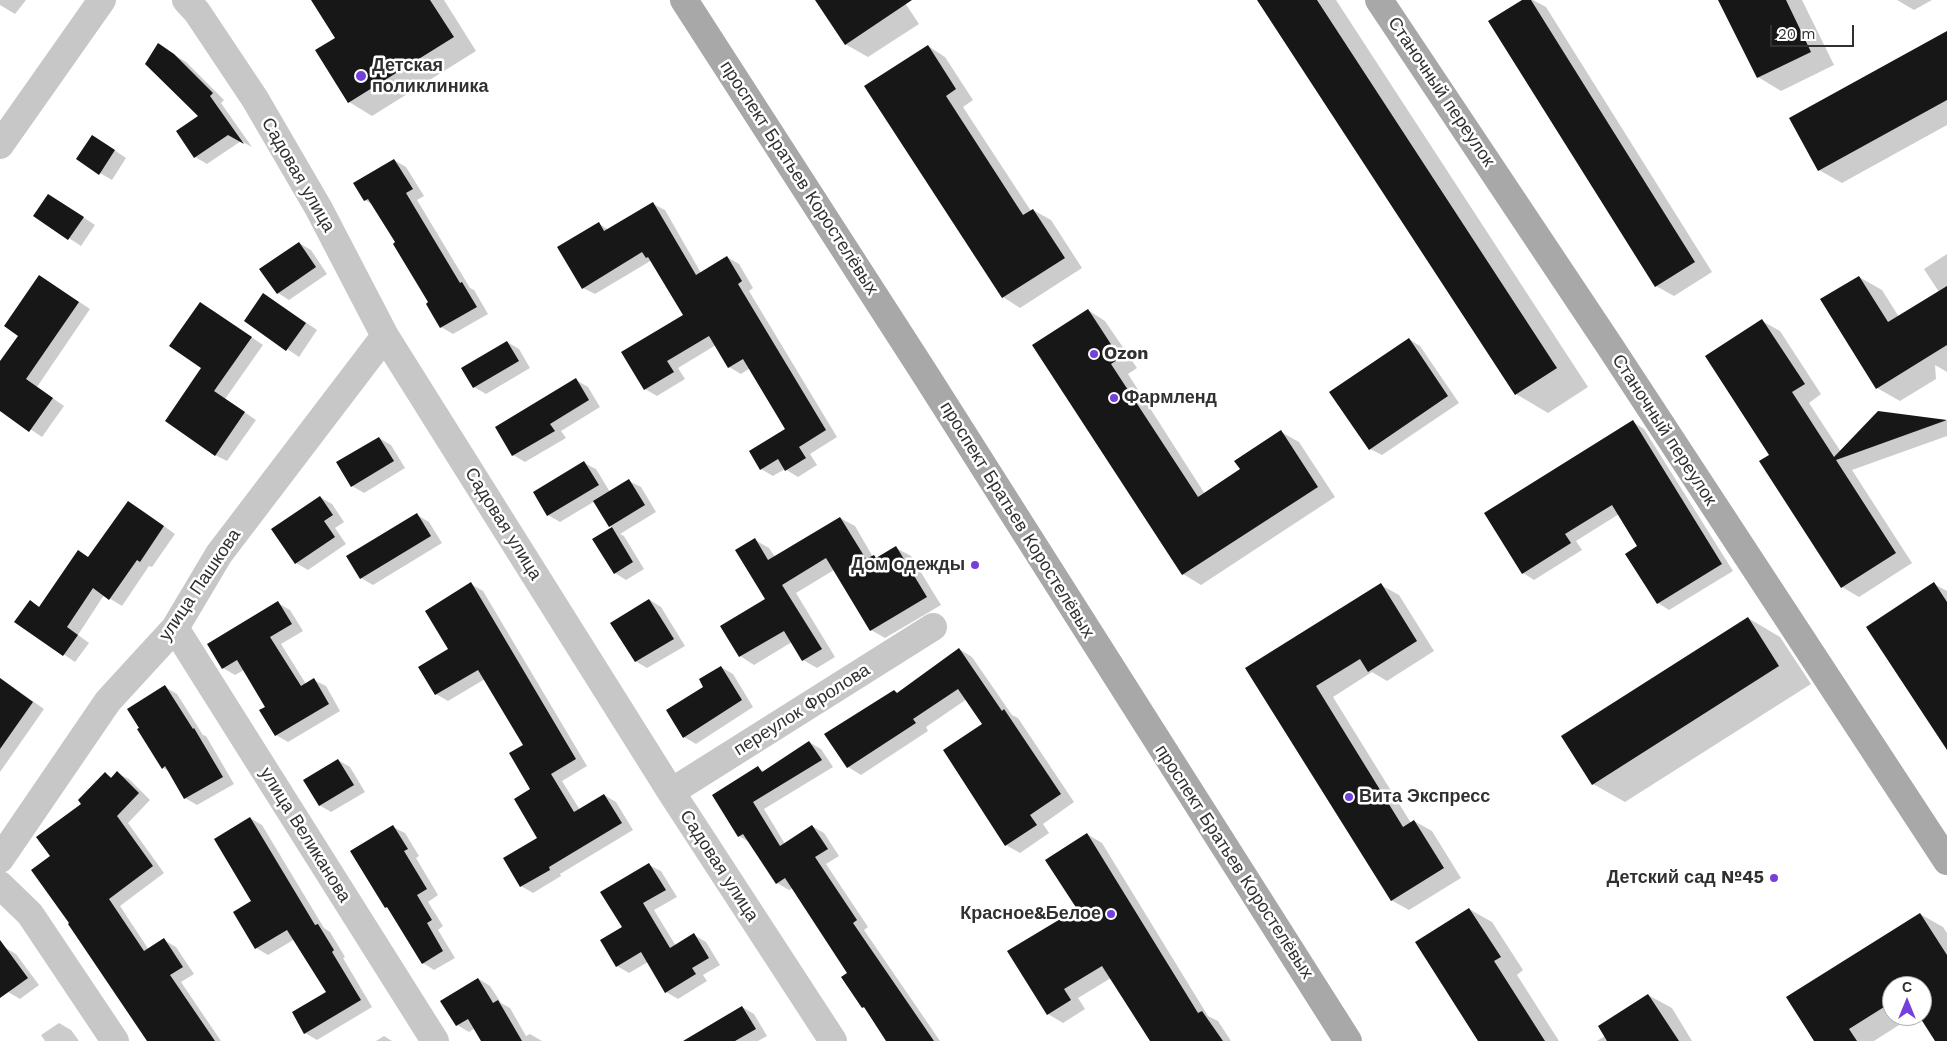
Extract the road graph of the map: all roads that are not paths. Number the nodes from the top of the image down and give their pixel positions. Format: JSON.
{"nodes":[{"id":1,"x":102,"y":0,"type":"edge"},
{"id":2,"x":186,"y":0,"type":"edge"},
{"id":3,"x":684,"y":0,"type":"edge"},
{"id":4,"x":1379,"y":0,"type":"edge"},
{"id":5,"x":0,"y":145,"type":"edge"},
{"id":6,"x":385,"y":336,"type":"junction"},
{"id":7,"x":933,"y":627,"type":"dead end"},
{"id":8,"x":175,"y":628,"type":"junction"},
{"id":9,"x":671,"y":792,"type":"junction"},
{"id":10,"x":0,"y":858,"type":"edge"},
{"id":11,"x":1947,"y":861,"type":"edge"},
{"id":12,"x":0,"y":885,"type":"edge"},
{"id":13,"x":115,"y":1041,"type":"edge"},
{"id":14,"x":435,"y":1041,"type":"edge"},
{"id":15,"x":833,"y":1041,"type":"edge"},
{"id":16,"x":1348,"y":1041,"type":"edge"}],
"edges":[{"from":1,"to":5,"type":"street"},
{"from":2,"to":6,"type":"street","name":"Садовая улица"},
{"from":3,"to":16,"type":"main road","name":"проспект Братьев Коростелёвых"},
{"from":4,"to":11,"type":"main road","name":"Станочный переулок"},
{"from":6,"to":8,"type":"street","name":"улица Пашкова"},
{"from":6,"to":9,"type":"street","name":"Садовая улица"},
{"from":7,"to":9,"type":"street","name":"переулок Фролова"},
{"from":8,"to":10,"type":"street","name":"улица Пашкова"},
{"from":8,"to":14,"type":"street","name":"улица Великанова"},
{"from":9,"to":15,"type":"street","name":"Садовая улица"},
{"from":12,"to":13,"type":"street"}]}
